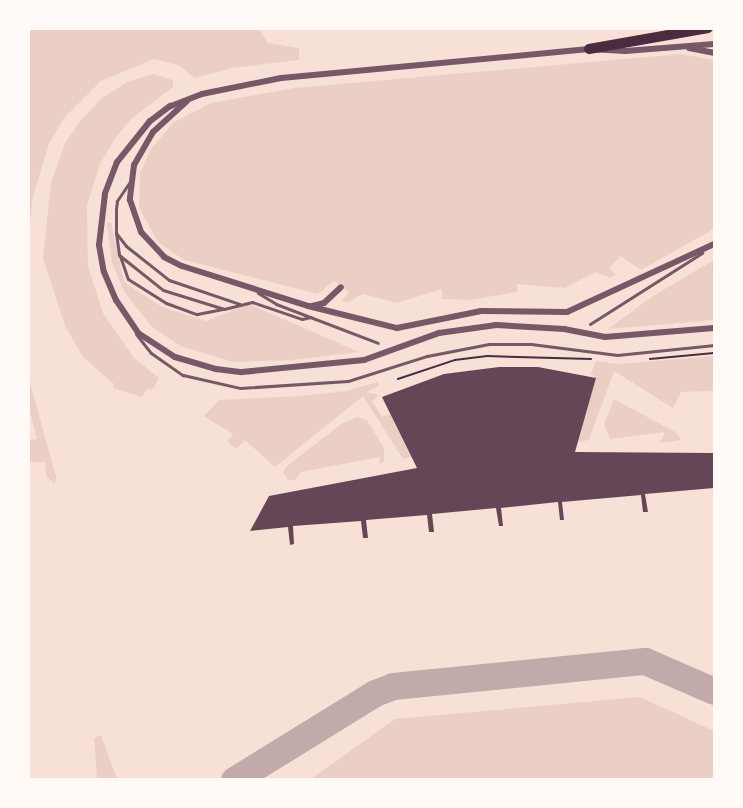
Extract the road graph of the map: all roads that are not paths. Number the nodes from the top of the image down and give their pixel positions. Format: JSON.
{"nodes":[{"id":1,"x":708,"y":28,"type":"edge"},
{"id":2,"x":714,"y":44,"type":"edge"},
{"id":3,"x":680,"y":47,"type":"junction"},
{"id":4,"x":589,"y":49,"type":"junction"},
{"id":5,"x":714,"y":53,"type":"edge"},
{"id":6,"x":188,"y":100,"type":"junction"},
{"id":7,"x":129,"y":183,"type":"junction"},
{"id":8,"x":116,"y":233,"type":"junction"},
{"id":9,"x":714,"y":244,"type":"edge"},
{"id":10,"x":119,"y":255,"type":"junction"},
{"id":11,"x":342,"y":287,"type":"dead end"},
{"id":12,"x":254,"y":290,"type":"junction"},
{"id":13,"x":241,"y":304,"type":"junction"},
{"id":14,"x":308,"y":306,"type":"junction"},
{"id":15,"x":224,"y":309,"type":"junction"},
{"id":16,"x":127,"y":317,"type":"junction"},
{"id":17,"x":311,"y":317,"type":"junction"},
{"id":18,"x":590,"y":324,"type":"dead end"},
{"id":19,"x":714,"y":328,"type":"edge"},
{"id":20,"x":378,"y":343,"type":"dead end"},
{"id":21,"x":714,"y":345,"type":"edge"}],
"edges":[{"from":1,"to":4,"type":"highway"},
{"from":2,"to":3,"type":"street"},
{"from":3,"to":4,"type":"street"},
{"from":3,"to":5,"type":"street"},
{"from":4,"to":6,"type":"street"},
{"from":6,"to":7,"type":"street"},
{"from":6,"to":16,"type":"street"},
{"from":7,"to":8,"type":"lane"},
{"from":7,"to":12,"type":"street"},
{"from":8,"to":10,"type":"lane"},
{"from":8,"to":13,"type":"lane"},
{"from":9,"to":14,"type":"street"},
{"from":9,"to":18,"type":"lane"},
{"from":10,"to":15,"type":"lane"},
{"from":10,"to":15,"type":"lane"},
{"from":11,"to":14,"type":"street"},
{"from":12,"to":14,"type":"street"},
{"from":12,"to":17,"type":"lane"},
{"from":13,"to":15,"type":"lane"},
{"from":13,"to":17,"type":"lane"},
{"from":16,"to":19,"type":"street"},
{"from":16,"to":21,"type":"lane"},
{"from":17,"to":20,"type":"lane"}]}
